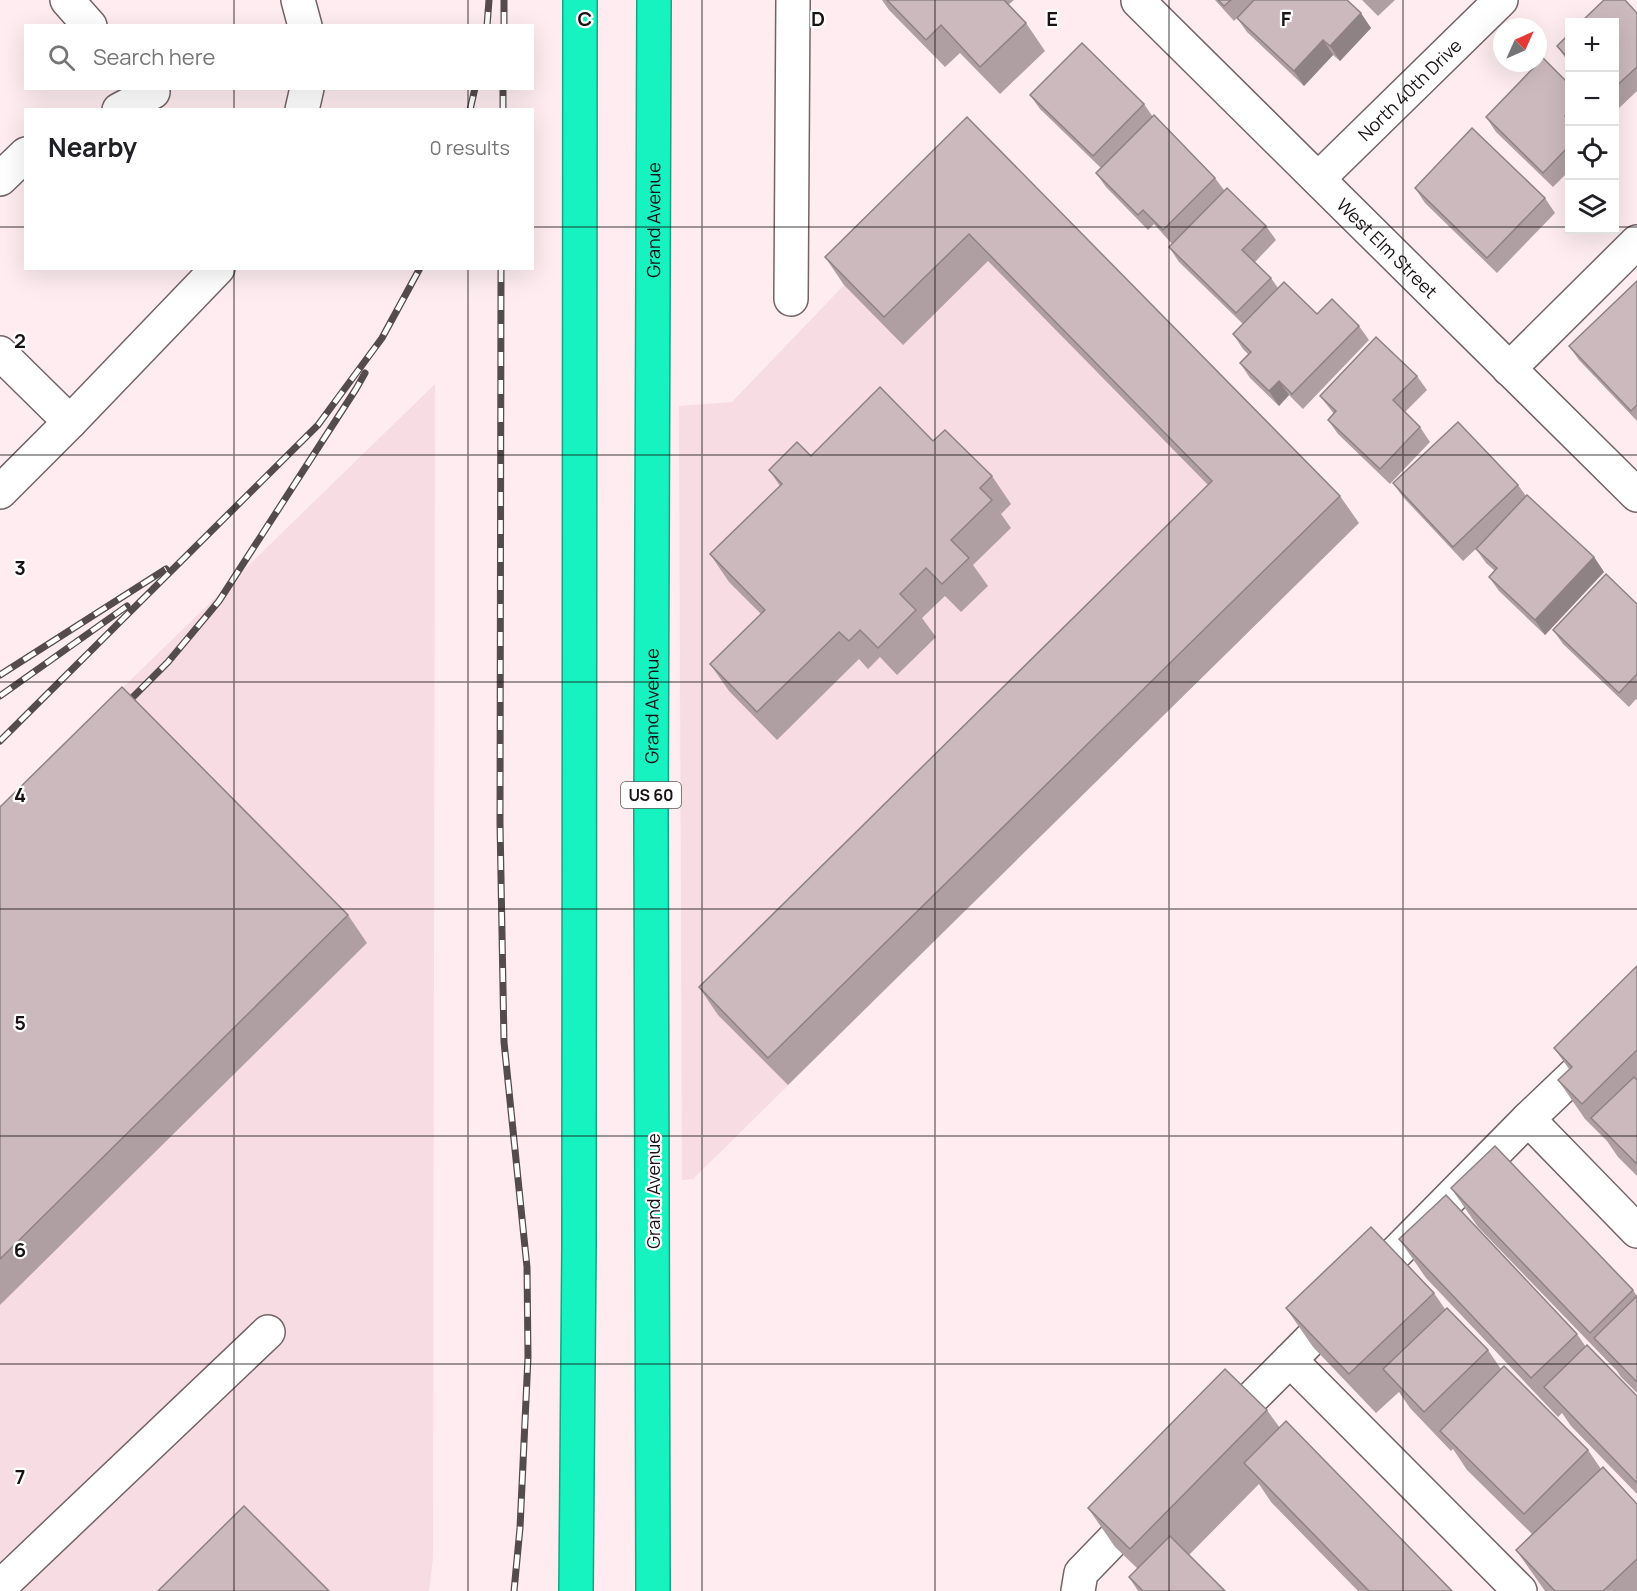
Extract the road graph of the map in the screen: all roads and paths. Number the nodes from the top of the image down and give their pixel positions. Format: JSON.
{"nodes":[{"id":1,"x":67,"y":0,"type":"edge"},
{"id":2,"x":298,"y":0,"type":"edge"},
{"id":3,"x":580,"y":0,"type":"edge"},
{"id":4,"x":654,"y":0,"type":"edge"},
{"id":5,"x":793,"y":0,"type":"edge"},
{"id":6,"x":1138,"y":0,"type":"edge"},
{"id":7,"x":1501,"y":0,"type":"edge"},
{"id":8,"x":88,"y":24,"type":"edge"},
{"id":9,"x":304,"y":24,"type":"edge"},
{"id":10,"x":307,"y":90,"type":"edge"},
{"id":11,"x":157,"y":97,"type":"edge"},
{"id":12,"x":125,"y":108,"type":"edge"},
{"id":13,"x":302,"y":108,"type":"edge"},
{"id":14,"x":24,"y":156,"type":"edge"},
{"id":15,"x":0,"y":179,"type":"edge"},
{"id":16,"x":1318,"y":179,"type":"junction"},
{"id":17,"x":1637,"y":242,"type":"edge"},
{"id":18,"x":216,"y":270,"type":"edge"},
{"id":19,"x":791,"y":299,"type":"dead end"},
{"id":20,"x":0,"y":353,"type":"edge"},
{"id":21,"x":1509,"y":369,"type":"junction"},
{"id":22,"x":70,"y":422,"type":"junction"},
{"id":23,"x":0,"y":492,"type":"edge"},
{"id":24,"x":1637,"y":495,"type":"edge"},
{"id":25,"x":1637,"y":1014,"type":"edge"},
{"id":26,"x":1528,"y":1119,"type":"junction"},
{"id":27,"x":1637,"y":1231,"type":"edge"},
{"id":28,"x":268,"y":1332,"type":"dead end"},
{"id":29,"x":1290,"y":1360,"type":"junction"},
{"id":30,"x":1206,"y":1445,"type":"edge"},
{"id":31,"x":1164,"y":1488,"type":"edge"},
{"id":32,"x":0,"y":1587,"type":"edge"},
{"id":33,"x":576,"y":1591,"type":"edge"},
{"id":34,"x":653,"y":1591,"type":"edge"},
{"id":35,"x":1078,"y":1591,"type":"edge"},
{"id":36,"x":1520,"y":1591,"type":"edge"}],
"edges":[{"from":1,"to":8,"type":"street"},
{"from":2,"to":9,"type":"street"},
{"from":3,"to":33,"type":"highway"},
{"from":4,"to":34,"type":"highway","name":"Grand Avenue","number":"US 60"},
{"from":5,"to":19,"type":"street"},
{"from":6,"to":16,"type":"street","name":"West Elm Street"},
{"from":7,"to":16,"type":"street","name":"North 40th Drive"},
{"from":10,"to":13,"type":"street"},
{"from":11,"to":12,"type":"street"},
{"from":14,"to":15,"type":"street"},
{"from":16,"to":21,"type":"street","name":"West Elm Street"},
{"from":17,"to":21,"type":"street"},
{"from":18,"to":22,"type":"street"},
{"from":20,"to":22,"type":"street"},
{"from":21,"to":24,"type":"street","name":"West Elm Street"},
{"from":22,"to":23,"type":"street"},
{"from":25,"to":26,"type":"street"},
{"from":26,"to":27,"type":"street"},
{"from":26,"to":29,"type":"street"},
{"from":28,"to":32,"type":"street"},
{"from":29,"to":30,"type":"street"},
{"from":29,"to":36,"type":"street"},
{"from":31,"to":35,"type":"street"}]}
